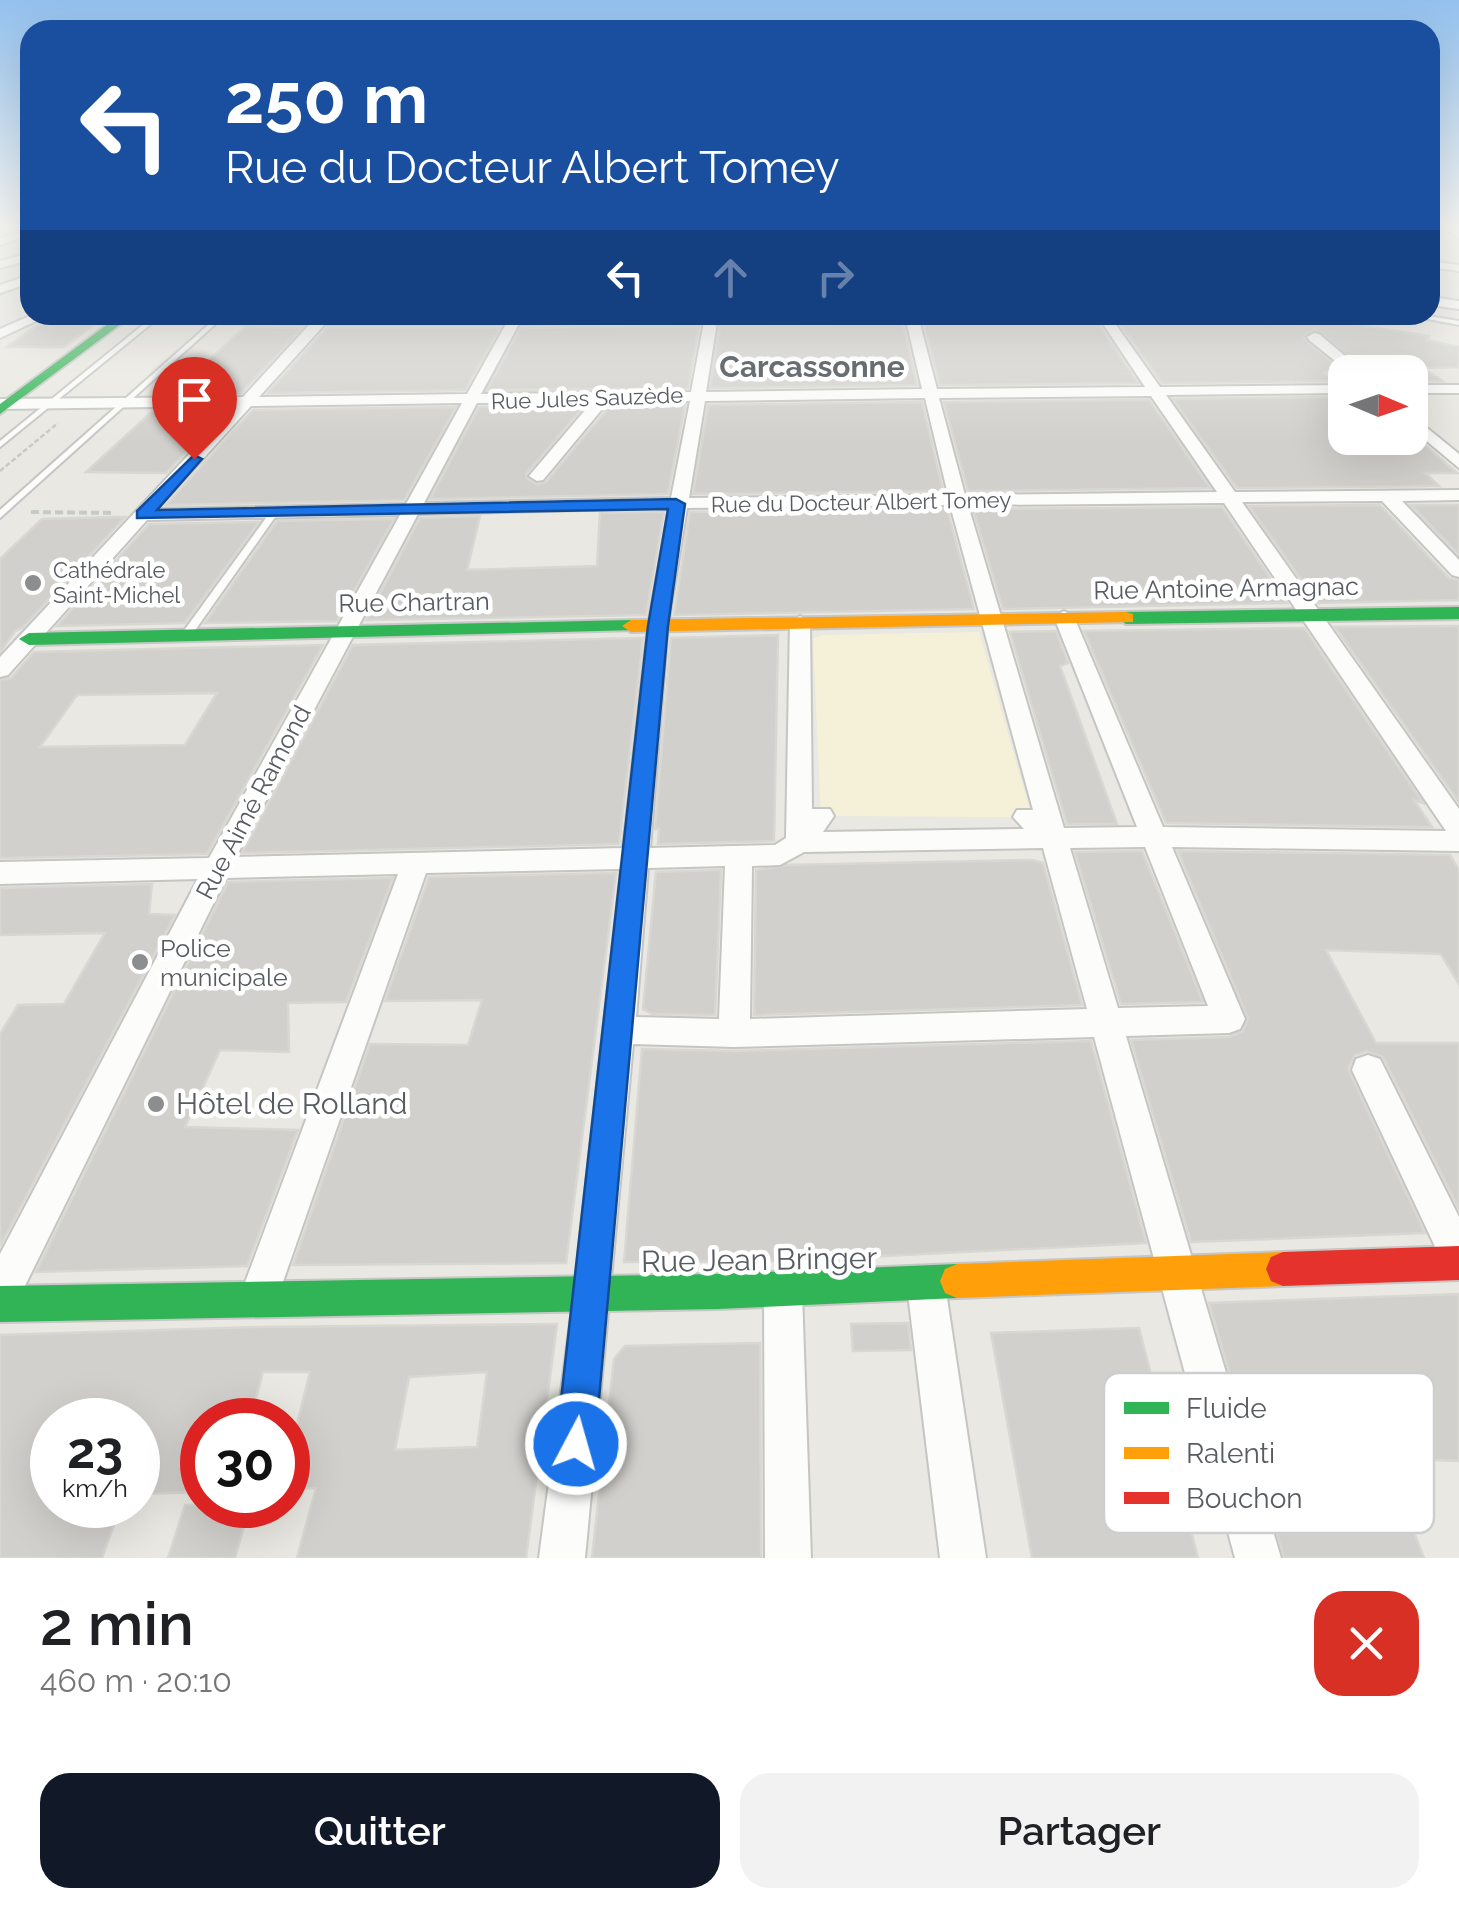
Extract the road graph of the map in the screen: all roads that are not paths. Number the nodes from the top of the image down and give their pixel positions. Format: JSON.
{"nodes":[{"id":1,"x":114,"y":325,"type":"edge"},
{"id":2,"x":146,"y":325,"type":"edge"},
{"id":3,"x":212,"y":325,"type":"edge"},
{"id":4,"x":318,"y":325,"type":"edge"},
{"id":5,"x":511,"y":325,"type":"edge"},
{"id":6,"x":710,"y":325,"type":"edge"},
{"id":7,"x":913,"y":325,"type":"edge"},
{"id":8,"x":1110,"y":325,"type":"edge"},
{"id":9,"x":1314,"y":337,"type":"dead end"},
{"id":10,"x":1336,"y":355,"type":"edge"},
{"id":11,"x":1328,"y":389,"type":"edge"},
{"id":12,"x":1428,"y":389,"type":"edge"},
{"id":13,"x":1459,"y":389,"type":"edge"},
{"id":14,"x":1155,"y":390,"type":"junction"},
{"id":15,"x":929,"y":393,"type":"junction"},
{"id":16,"x":696,"y":395,"type":"junction"},
{"id":17,"x":603,"y":398,"type":"junction"},
{"id":18,"x":470,"y":401,"type":"junction"},
{"id":19,"x":50,"y":404,"type":"junction"},
{"id":20,"x":127,"y":404,"type":"junction"},
{"id":21,"x":245,"y":404,"type":"junction"},
{"id":22,"x":3,"y":406,"type":"edge"},
{"id":23,"x":1428,"y":436,"type":"edge"},
{"id":24,"x":0,"y":446,"type":"edge"},
{"id":25,"x":1459,"y":463,"type":"edge"},
{"id":26,"x":536,"y":476,"type":"dead end"},
{"id":27,"x":1387,"y":496,"type":"junction"},
{"id":28,"x":1459,"y":496,"type":"edge"},
{"id":29,"x":1230,"y":498,"type":"junction"},
{"id":30,"x":958,"y":501,"type":"junction"},
{"id":31,"x":676,"y":504,"type":"junction"},
{"id":32,"x":411,"y":511,"type":"junction"},
{"id":33,"x":274,"y":513,"type":"junction"},
{"id":34,"x":2,"y":514,"type":"edge"},
{"id":35,"x":143,"y":515,"type":"junction"},
{"id":36,"x":1459,"y":571,"type":"edge"},
{"id":37,"x":1310,"y":613,"type":"junction"},
{"id":38,"x":1458,"y":615,"type":"edge"},
{"id":39,"x":1064,"y":617,"type":"junction"},
{"id":40,"x":800,"y":622,"type":"junction"},
{"id":41,"x":986,"y":625,"type":"junction"},
{"id":42,"x":658,"y":626,"type":"junction"},
{"id":43,"x":345,"y":630,"type":"junction"},
{"id":44,"x":187,"y":634,"type":"junction"},
{"id":45,"x":822,"y":635,"type":"dead end"},
{"id":46,"x":28,"y":639,"type":"junction"},
{"id":47,"x":0,"y":670,"type":"edge"},
{"id":48,"x":821,"y":816,"type":"dead end"},
{"id":49,"x":1040,"y":828,"type":"junction"},
{"id":50,"x":1459,"y":830,"type":"edge"},
{"id":51,"x":1155,"y":838,"type":"junction"},
{"id":52,"x":1459,"y":841,"type":"edge"},
{"id":53,"x":799,"y":842,"type":"junction"},
{"id":54,"x":740,"y":857,"type":"junction"},
{"id":55,"x":635,"y":859,"type":"junction"},
{"id":56,"x":416,"y":862,"type":"junction"},
{"id":57,"x":217,"y":868,"type":"junction"},
{"id":58,"x":0,"y":874,"type":"edge"},
{"id":59,"x":1108,"y":1025,"type":"junction"},
{"id":60,"x":617,"y":1030,"type":"junction"},
{"id":61,"x":734,"y":1032,"type":"junction"},
{"id":62,"x":1368,"y":1070,"type":"dead end"},
{"id":63,"x":1459,"y":1260,"type":"edge"},
{"id":64,"x":1178,"y":1275,"type":"junction"},
{"id":65,"x":926,"y":1284,"type":"junction"},
{"id":66,"x":783,"y":1292,"type":"junction"},
{"id":67,"x":593,"y":1293,"type":"junction"},
{"id":68,"x":0,"y":1294,"type":"edge"},
{"id":69,"x":259,"y":1296,"type":"junction"},
{"id":70,"x":0,"y":1304,"type":"edge"},
{"id":71,"x":1206,"y":1373,"type":"edge"},
{"id":72,"x":1251,"y":1533,"type":"edge"},
{"id":73,"x":562,"y":1558,"type":"edge"},
{"id":74,"x":788,"y":1558,"type":"edge"},
{"id":75,"x":963,"y":1558,"type":"edge"},
{"id":76,"x":1258,"y":1558,"type":"edge"}],
"edges":[{"from":1,"to":22,"type":"street"},
{"from":2,"to":19,"type":"lane"},
{"from":3,"to":20,"type":"lane"},
{"from":4,"to":21,"type":"street"},
{"from":5,"to":18,"type":"street","name":"Rue Aimé Ramond"},
{"from":6,"to":16,"type":"street"},
{"from":7,"to":15,"type":"street"},
{"from":8,"to":14,"type":"street"},
{"from":9,"to":10,"type":"street"},
{"from":11,"to":14,"type":"street","name":"Rue Jules Sauzède"},
{"from":12,"to":13,"type":"street"},
{"from":14,"to":15,"type":"street","name":"Rue Jules Sauzède"},
{"from":14,"to":29,"type":"street"},
{"from":15,"to":16,"type":"street","name":"Rue Jules Sauzède"},
{"from":15,"to":30,"type":"street"},
{"from":16,"to":17,"type":"street","name":"Rue Jules Sauzède"},
{"from":16,"to":31,"type":"street"},
{"from":17,"to":18,"type":"street","name":"Rue Jules Sauzède"},
{"from":17,"to":26,"type":"street"},
{"from":18,"to":21,"type":"street","name":"Rue Jules Sauzède"},
{"from":18,"to":32,"type":"street","name":"Rue Aimé Ramond"},
{"from":19,"to":20,"type":"street","name":"Rue Jules Sauzède"},
{"from":19,"to":22,"type":"street","name":"Rue Jules Sauzède"},
{"from":19,"to":24,"type":"lane"},
{"from":20,"to":21,"type":"street","name":"Rue Jules Sauzède"},
{"from":20,"to":34,"type":"lane"},
{"from":21,"to":35,"type":"street"},
{"from":23,"to":25,"type":"street"},
{"from":27,"to":28,"type":"street","name":"Rue du Docteur Albert Tomey"},
{"from":27,"to":29,"type":"street","name":"Rue du Docteur Albert Tomey"},
{"from":27,"to":36,"type":"street"},
{"from":29,"to":30,"type":"street","name":"Rue du Docteur Albert Tomey"},
{"from":29,"to":37,"type":"street"},
{"from":30,"to":31,"type":"street","name":"Rue du Docteur Albert Tomey"},
{"from":30,"to":41,"type":"street"},
{"from":31,"to":32,"type":"street","name":"Rue du Docteur Albert Tomey"},
{"from":31,"to":42,"type":"street"},
{"from":32,"to":33,"type":"street","name":"Rue du Docteur Albert Tomey"},
{"from":32,"to":43,"type":"street","name":"Rue Aimé Ramond"},
{"from":33,"to":35,"type":"street","name":"Rue du Docteur Albert Tomey"},
{"from":33,"to":44,"type":"lane"},
{"from":35,"to":46,"type":"street"},
{"from":37,"to":38,"type":"street","name":"Rue Antoine Armagnac"},
{"from":37,"to":39,"type":"street","name":"Rue Antoine Armagnac"},
{"from":37,"to":50,"type":"street"},
{"from":39,"to":41,"type":"street","name":"Rue Antoine Armagnac"},
{"from":39,"to":51,"type":"street"},
{"from":40,"to":41,"type":"street","name":"Rue Antoine Armagnac"},
{"from":40,"to":42,"type":"street","name":"Rue Chartran"},
{"from":40,"to":45,"type":"street"},
{"from":40,"to":53,"type":"street"},
{"from":41,"to":49,"type":"street"},
{"from":42,"to":43,"type":"street","name":"Rue Chartran"},
{"from":42,"to":55,"type":"street"},
{"from":43,"to":44,"type":"street","name":"Rue Chartran"},
{"from":43,"to":57,"type":"street","name":"Rue Aimé Ramond"},
{"from":44,"to":46,"type":"street","name":"Rue Chartran"},
{"from":46,"to":47,"type":"street"},
{"from":48,"to":53,"type":"street"},
{"from":49,"to":51,"type":"street"},
{"from":49,"to":53,"type":"street"},
{"from":49,"to":59,"type":"street"},
{"from":51,"to":52,"type":"street"},
{"from":51,"to":59,"type":"street"},
{"from":53,"to":54,"type":"street"},
{"from":54,"to":55,"type":"street"},
{"from":54,"to":61,"type":"street"},
{"from":55,"to":56,"type":"street"},
{"from":55,"to":60,"type":"street"},
{"from":56,"to":57,"type":"street"},
{"from":56,"to":69,"type":"street"},
{"from":57,"to":58,"type":"street"},
{"from":57,"to":68,"type":"street","name":"Rue Aimé Ramond"},
{"from":59,"to":61,"type":"street"},
{"from":59,"to":64,"type":"street"},
{"from":60,"to":61,"type":"street"},
{"from":60,"to":67,"type":"street"},
{"from":62,"to":63,"type":"street"},
{"from":63,"to":64,"type":"street","name":"Rue Jean Bringer"},
{"from":64,"to":65,"type":"street","name":"Rue Jean Bringer"},
{"from":64,"to":71,"type":"street"},
{"from":65,"to":66,"type":"street","name":"Rue Jean Bringer"},
{"from":65,"to":75,"type":"street"},
{"from":66,"to":67,"type":"street","name":"Rue Jean Bringer"},
{"from":66,"to":74,"type":"street"},
{"from":67,"to":69,"type":"street","name":"Rue Jean Bringer"},
{"from":67,"to":73,"type":"street"},
{"from":69,"to":70,"type":"street","name":"Rue Jean Bringer"},
{"from":72,"to":76,"type":"street"}]}
